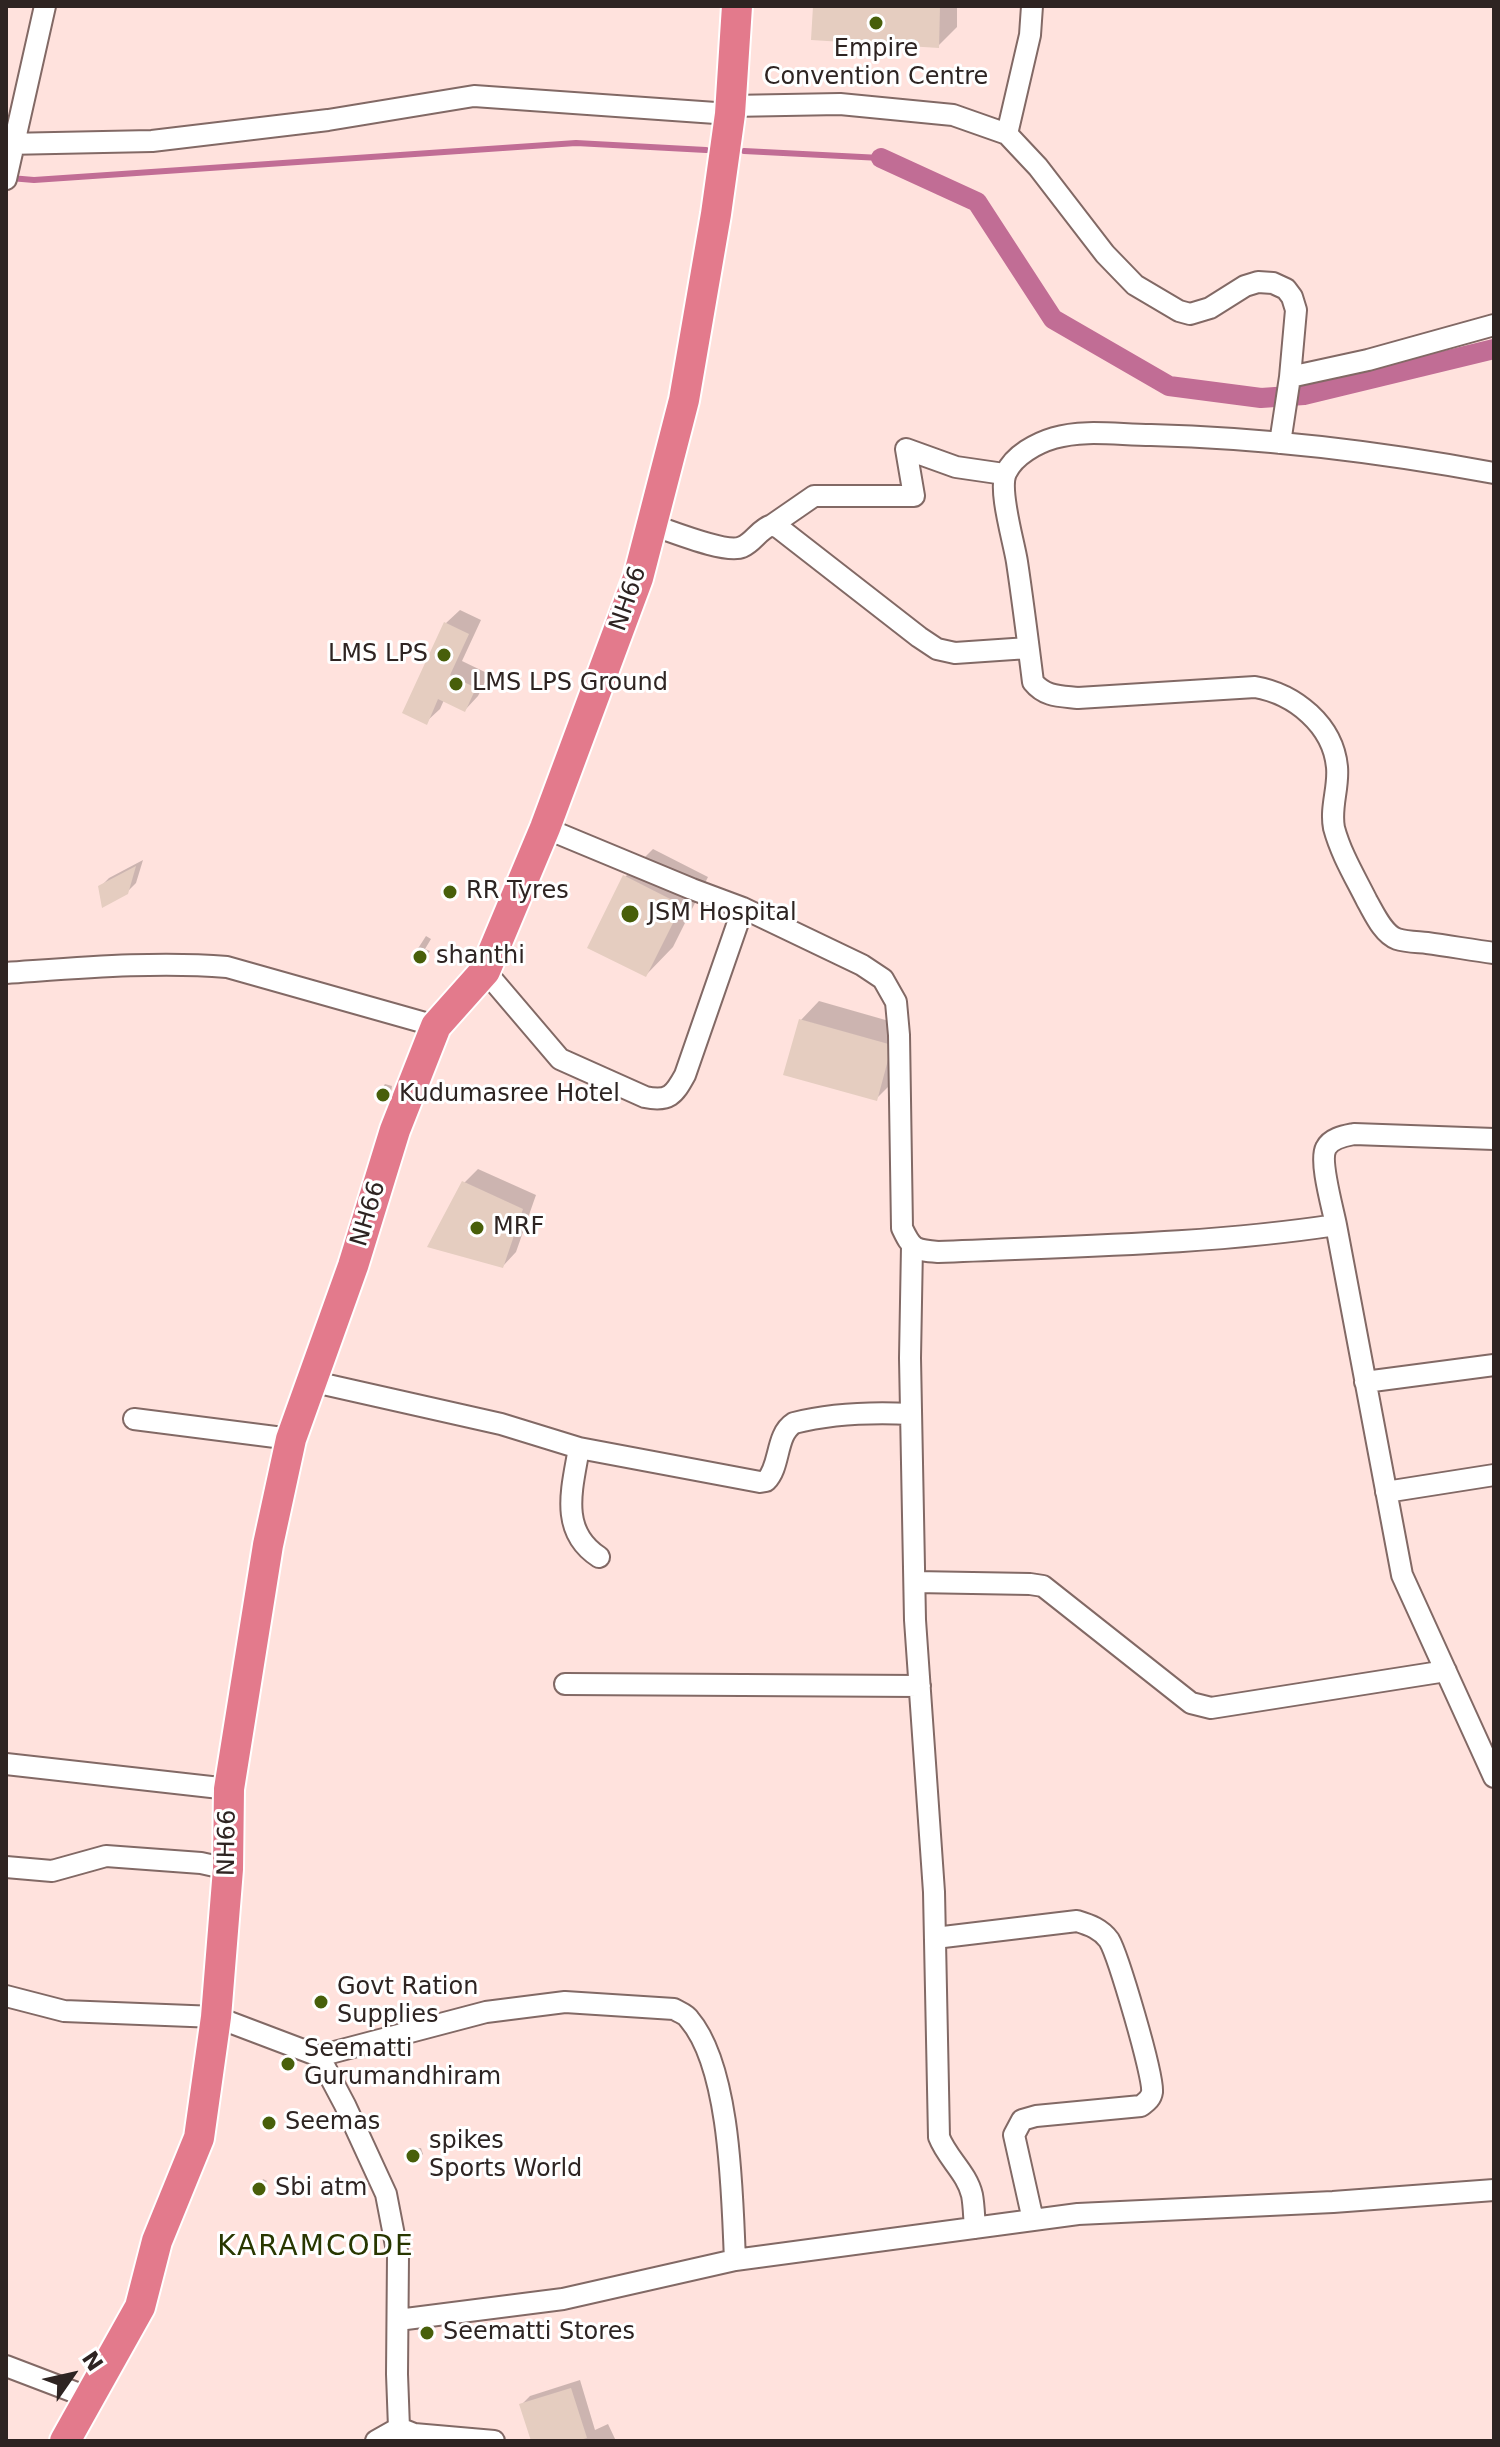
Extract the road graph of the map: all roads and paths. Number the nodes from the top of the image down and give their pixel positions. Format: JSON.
{"nodes":[{"id":1,"x":45,"y":6,"type":"edge"},
{"id":2,"x":737,"y":6,"type":"edge"},
{"id":3,"x":1032,"y":6,"type":"edge"},
{"id":4,"x":730,"y":110,"type":"junction"},
{"id":5,"x":1007,"y":134,"type":"junction"},
{"id":6,"x":10,"y":148,"type":"edge"},
{"id":7,"x":6,"y":179,"type":"edge"},
{"id":8,"x":1494,"y":325,"type":"edge"},
{"id":9,"x":1289,"y":381,"type":"junction"},
{"id":10,"x":1280,"y":443,"type":"junction"},
{"id":11,"x":1494,"y":473,"type":"edge"},
{"id":12,"x":1004,"y":474,"type":"junction"},
{"id":13,"x":652,"y":525,"type":"junction"},
{"id":14,"x":772,"y":525,"type":"junction"},
{"id":15,"x":1028,"y":648,"type":"junction"},
{"id":16,"x":545,"y":828,"type":"junction"},
{"id":17,"x":743,"y":908,"type":"junction"},
{"id":18,"x":1494,"y":953,"type":"edge"},
{"id":19,"x":485,"y":971,"type":"junction"},
{"id":20,"x":6,"y":973,"type":"edge"},
{"id":21,"x":436,"y":1026,"type":"junction"},
{"id":22,"x":1494,"y":1139,"type":"edge"},
{"id":23,"x":1336,"y":1225,"type":"junction"},
{"id":24,"x":912,"y":1246,"type":"junction"},
{"id":25,"x":1494,"y":1365,"type":"edge"},
{"id":26,"x":310,"y":1381,"type":"junction"},
{"id":27,"x":1365,"y":1382,"type":"junction"},
{"id":28,"x":911,"y":1414,"type":"junction"},
{"id":29,"x":134,"y":1419,"type":"dead end"},
{"id":30,"x":291,"y":1439,"type":"junction"},
{"id":31,"x":579,"y":1448,"type":"junction"},
{"id":32,"x":1494,"y":1475,"type":"edge"},
{"id":33,"x":1386,"y":1492,"type":"junction"},
{"id":34,"x":599,"y":1557,"type":"dead end"},
{"id":35,"x":915,"y":1582,"type":"junction"},
{"id":36,"x":1446,"y":1671,"type":"junction"},
{"id":37,"x":565,"y":1684,"type":"dead end"},
{"id":38,"x":920,"y":1686,"type":"junction"},
{"id":39,"x":6,"y":1764,"type":"edge"},
{"id":40,"x":1494,"y":1777,"type":"edge"},
{"id":41,"x":229,"y":1789,"type":"junction"},
{"id":42,"x":6,"y":1867,"type":"edge"},
{"id":43,"x":228,"y":1869,"type":"junction"},
{"id":44,"x":935,"y":1938,"type":"junction"},
{"id":45,"x":6,"y":1996,"type":"edge"},
{"id":46,"x":216,"y":2017,"type":"junction"},
{"id":47,"x":319,"y":2056,"type":"junction"},
{"id":48,"x":1494,"y":2190,"type":"edge"},
{"id":49,"x":1033,"y":2220,"type":"junction"},
{"id":50,"x":975,"y":2228,"type":"junction"},
{"id":51,"x":735,"y":2260,"type":"junction"},
{"id":52,"x":398,"y":2320,"type":"junction"},
{"id":53,"x":6,"y":2366,"type":"edge"},
{"id":54,"x":90,"y":2398,"type":"junction"},
{"id":55,"x":399,"y":2428,"type":"junction"},
{"id":56,"x":65,"y":2441,"type":"edge"},
{"id":57,"x":376,"y":2441,"type":"edge"},
{"id":58,"x":494,"y":2441,"type":"edge"}],
"edges":[{"from":1,"to":6,"type":"street"},
{"from":2,"to":4,"type":"highway","name":"NH66","number":"NH66"},
{"from":3,"to":5,"type":"street"},
{"from":4,"to":5,"type":"street"},
{"from":4,"to":6,"type":"street"},
{"from":4,"to":13,"type":"highway","name":"NH66","number":"NH66"},
{"from":5,"to":9,"type":"street"},
{"from":6,"to":7,"type":"street"},
{"from":8,"to":9,"type":"street"},
{"from":9,"to":10,"type":"street"},
{"from":10,"to":11,"type":"street"},
{"from":10,"to":12,"type":"street"},
{"from":12,"to":14,"type":"street"},
{"from":12,"to":15,"type":"street"},
{"from":13,"to":14,"type":"street"},
{"from":13,"to":16,"type":"highway","name":"NH66","number":"NH66"},
{"from":14,"to":15,"type":"street"},
{"from":15,"to":18,"type":"street"},
{"from":16,"to":17,"type":"street"},
{"from":16,"to":19,"type":"highway","name":"NH66","number":"NH66"},
{"from":17,"to":19,"type":"street"},
{"from":17,"to":24,"type":"street"},
{"from":19,"to":21,"type":"highway","name":"NH66","number":"NH66"},
{"from":20,"to":21,"type":"street"},
{"from":21,"to":26,"type":"highway","name":"NH66","number":"NH66"},
{"from":22,"to":23,"type":"street"},
{"from":23,"to":24,"type":"street"},
{"from":23,"to":27,"type":"street"},
{"from":24,"to":28,"type":"street"},
{"from":25,"to":27,"type":"street"},
{"from":26,"to":30,"type":"highway","name":"NH66","number":"NH66"},
{"from":26,"to":31,"type":"street"},
{"from":27,"to":33,"type":"street"},
{"from":28,"to":31,"type":"street"},
{"from":28,"to":35,"type":"street"},
{"from":29,"to":30,"type":"street"},
{"from":30,"to":41,"type":"highway","name":"NH66","number":"NH66"},
{"from":31,"to":34,"type":"street"},
{"from":32,"to":33,"type":"street"},
{"from":33,"to":36,"type":"street"},
{"from":35,"to":36,"type":"street"},
{"from":35,"to":38,"type":"street"},
{"from":36,"to":40,"type":"street"},
{"from":37,"to":38,"type":"street"},
{"from":38,"to":44,"type":"street"},
{"from":39,"to":41,"type":"street"},
{"from":41,"to":43,"type":"highway","name":"NH66","number":"NH66"},
{"from":42,"to":43,"type":"street"},
{"from":43,"to":46,"type":"highway","name":"NH66","number":"NH66"},
{"from":44,"to":49,"type":"street"},
{"from":44,"to":50,"type":"street"},
{"from":45,"to":46,"type":"street"},
{"from":46,"to":47,"type":"street"},
{"from":46,"to":54,"type":"highway","name":"NH66","number":"NH66"},
{"from":47,"to":51,"type":"street"},
{"from":47,"to":52,"type":"street"},
{"from":48,"to":49,"type":"street"},
{"from":49,"to":50,"type":"street"},
{"from":50,"to":51,"type":"street"},
{"from":51,"to":52,"type":"street"},
{"from":52,"to":55,"type":"street"},
{"from":53,"to":54,"type":"street"},
{"from":54,"to":56,"type":"highway","name":"NH66","number":"NH66"},
{"from":55,"to":57,"type":"street"},
{"from":55,"to":58,"type":"street"}]}
